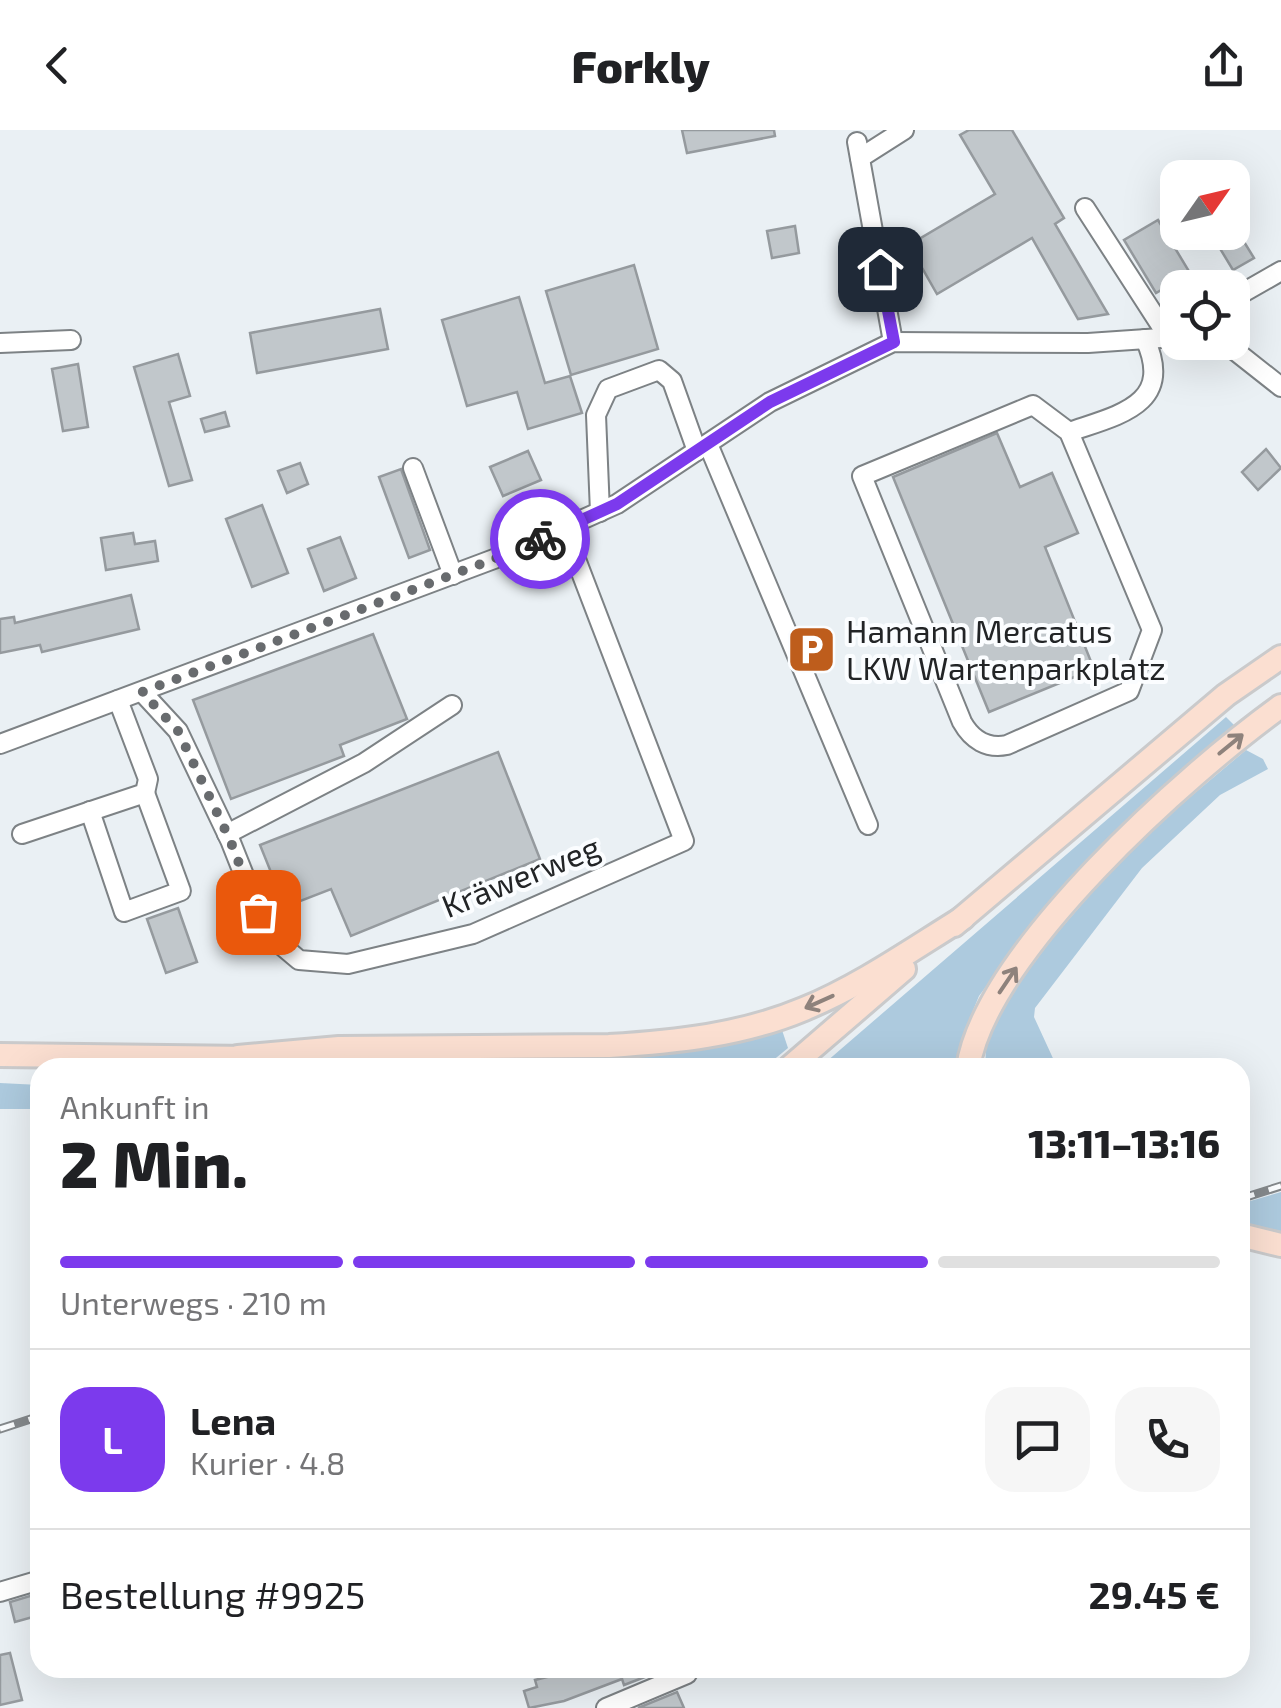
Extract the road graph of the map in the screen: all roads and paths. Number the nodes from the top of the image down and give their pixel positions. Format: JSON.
{"nodes":[{"id":1,"x":904,"y":130,"type":"edge"},
{"id":2,"x":1085,"y":208,"type":"dead end"},
{"id":3,"x":1281,"y":272,"type":"edge"},
{"id":4,"x":1250,"y":289,"type":"edge"},
{"id":5,"x":1160,"y":315,"type":"edge"},
{"id":6,"x":1160,"y":335,"type":"edge"},
{"id":7,"x":1145,"y":339,"type":"junction"},
{"id":8,"x":71,"y":340,"type":"dead end"},
{"id":9,"x":894,"y":342,"type":"junction"},
{"id":10,"x":0,"y":343,"type":"edge"},
{"id":11,"x":1247,"y":360,"type":"edge"},
{"id":12,"x":1281,"y":387,"type":"edge"},
{"id":13,"x":1069,"y":432,"type":"junction"},
{"id":14,"x":702,"y":448,"type":"junction"},
{"id":15,"x":412,"y":468,"type":"dead end"},
{"id":16,"x":600,"y":512,"type":"junction"},
{"id":17,"x":564,"y":528,"type":"junction"},
{"id":18,"x":453,"y":575,"type":"junction"},
{"id":19,"x":1281,"y":657,"type":"edge"},
{"id":20,"x":142,"y":692,"type":"junction"},
{"id":21,"x":118,"y":700,"type":"junction"},
{"id":22,"x":452,"y":705,"type":"dead end"},
{"id":23,"x":1281,"y":706,"type":"edge"},
{"id":24,"x":0,"y":744,"type":"edge"},
{"id":25,"x":144,"y":793,"type":"junction"},
{"id":26,"x":90,"y":811,"type":"junction"},
{"id":27,"x":868,"y":825,"type":"dead end"},
{"id":28,"x":22,"y":834,"type":"dead end"},
{"id":29,"x":227,"y":834,"type":"junction"},
{"id":30,"x":963,"y":918,"type":"junction"},
{"id":31,"x":0,"y":1055,"type":"edge"},
{"id":32,"x":84,"y":1056,"type":"junction"},
{"id":33,"x":238,"y":1057,"type":"junction"},
{"id":34,"x":92,"y":1058,"type":"edge"},
{"id":35,"x":250,"y":1058,"type":"edge"},
{"id":36,"x":800,"y":1058,"type":"edge"},
{"id":37,"x":970,"y":1058,"type":"edge"},
{"id":38,"x":1250,"y":1237,"type":"edge"},
{"id":39,"x":1281,"y":1245,"type":"edge"},
{"id":40,"x":30,"y":1583,"type":"edge"},
{"id":41,"x":0,"y":1592,"type":"edge"},
{"id":42,"x":679,"y":1678,"type":"edge"},
{"id":43,"x":614,"y":1707,"type":"edge"}],
"edges":[{"from":1,"to":9,"type":"street"},
{"from":2,"to":5,"type":"street"},
{"from":3,"to":4,"type":"street"},
{"from":6,"to":7,"type":"street"},
{"from":7,"to":9,"type":"street"},
{"from":7,"to":13,"type":"street"},
{"from":8,"to":10,"type":"street"},
{"from":9,"to":14,"type":"street"},
{"from":11,"to":12,"type":"street"},
{"from":13,"to":13,"type":"street"},
{"from":14,"to":16,"type":"street"},
{"from":14,"to":16,"type":"street"},
{"from":14,"to":27,"type":"street"},
{"from":15,"to":18,"type":"street"},
{"from":16,"to":17,"type":"street"},
{"from":17,"to":18,"type":"street"},
{"from":17,"to":29,"type":"street","name":"Kräwerweg"},
{"from":18,"to":20,"type":"street"},
{"from":19,"to":30,"type":"main road"},
{"from":20,"to":21,"type":"street"},
{"from":20,"to":29,"type":"street","name":"Kräwerweg"},
{"from":21,"to":24,"type":"street"},
{"from":21,"to":25,"type":"street"},
{"from":22,"to":29,"type":"street"},
{"from":37,"to":23,"type":"main road","one_way":true},
{"from":25,"to":26,"type":"street"},
{"from":25,"to":26,"type":"street"},
{"from":26,"to":28,"type":"street"},
{"from":30,"to":33,"type":"main road","one_way":true},
{"from":30,"to":36,"type":"main road"},
{"from":31,"to":32,"type":"main road"},
{"from":32,"to":33,"type":"main road"},
{"from":32,"to":34,"type":"main road"},
{"from":33,"to":35,"type":"main road"},
{"from":38,"to":39,"type":"main road"},
{"from":40,"to":41,"type":"street"},
{"from":42,"to":43,"type":"street"}]}
